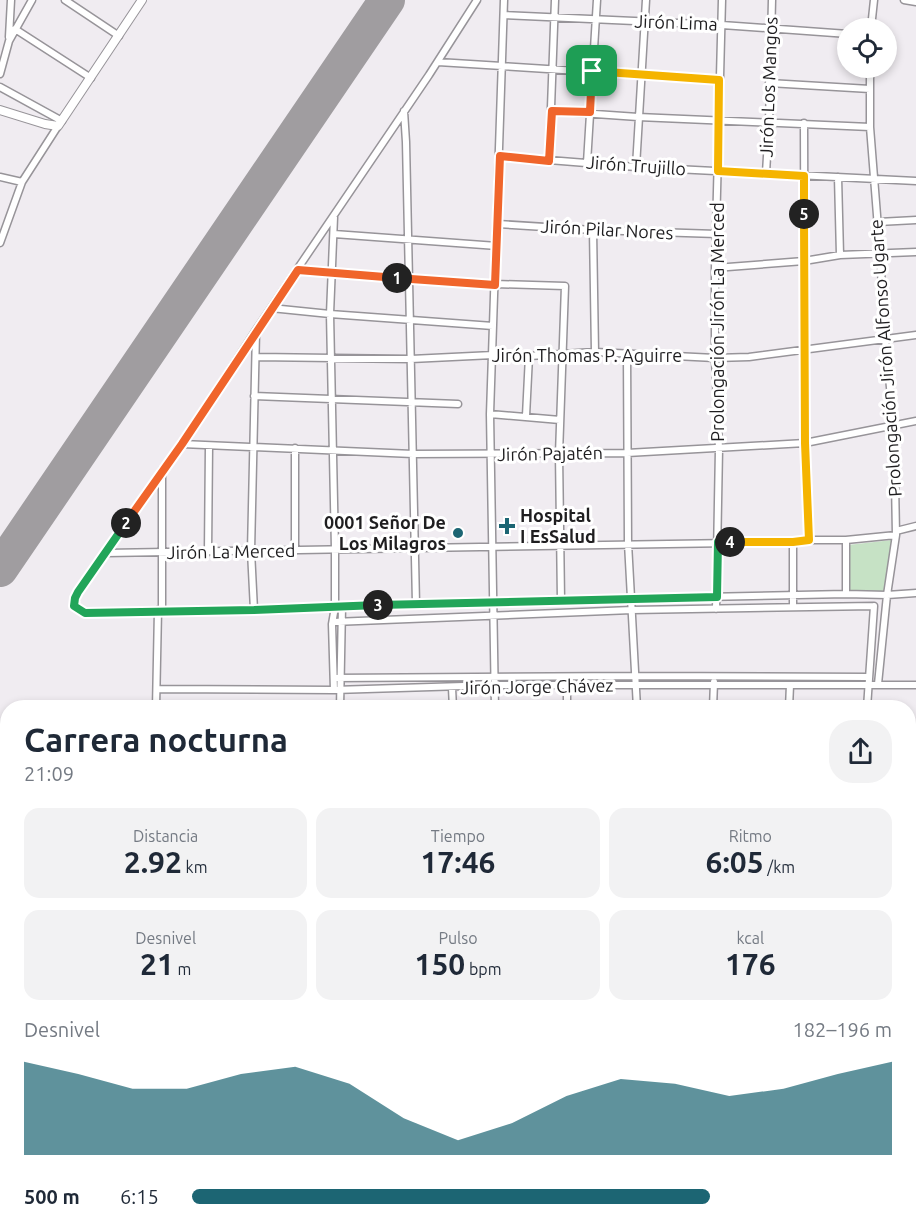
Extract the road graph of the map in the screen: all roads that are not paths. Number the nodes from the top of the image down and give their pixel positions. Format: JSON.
{"nodes":[{"id":1,"x":11,"y":0,"type":"edge"},
{"id":2,"x":32,"y":0,"type":"edge"},
{"id":3,"x":65,"y":0,"type":"edge"},
{"id":4,"x":142,"y":0,"type":"edge"},
{"id":5,"x":477,"y":0,"type":"edge"},
{"id":6,"x":504,"y":0,"type":"edge"},
{"id":7,"x":555,"y":0,"type":"edge"},
{"id":8,"x":597,"y":0,"type":"edge"},
{"id":9,"x":646,"y":0,"type":"edge"},
{"id":10,"x":722,"y":0,"type":"edge"},
{"id":11,"x":772,"y":0,"type":"edge"},
{"id":12,"x":874,"y":0,"type":"edge"},
{"id":13,"x":904,"y":0,"type":"edge"},
{"id":14,"x":916,"y":2,"type":"edge"},
{"id":15,"x":504,"y":15,"type":"junction"},
{"id":16,"x":555,"y":18,"type":"junction"},
{"id":17,"x":872,"y":18,"type":"edge"},
{"id":18,"x":596,"y":20,"type":"junction"},
{"id":19,"x":645,"y":22,"type":"junction"},
{"id":20,"x":9,"y":23,"type":"junction"},
{"id":21,"x":0,"y":24,"type":"edge"},
{"id":22,"x":722,"y":25,"type":"junction"},
{"id":23,"x":15,"y":29,"type":"junction"},
{"id":24,"x":771,"y":29,"type":"junction"},
{"id":25,"x":837,"y":33,"type":"edge"},
{"id":26,"x":119,"y":36,"type":"junction"},
{"id":27,"x":9,"y":41,"type":"junction"},
{"id":28,"x":438,"y":62,"type":"junction"},
{"id":29,"x":502,"y":64,"type":"junction"},
{"id":30,"x":552,"y":69,"type":"junction"},
{"id":31,"x":592,"y":71,"type":"junction"},
{"id":32,"x":0,"y":74,"type":"edge"},
{"id":33,"x":641,"y":74,"type":"junction"},
{"id":34,"x":92,"y":78,"type":"junction"},
{"id":35,"x":870,"y":78,"type":"edge"},
{"id":36,"x":719,"y":80,"type":"junction"},
{"id":37,"x":770,"y":83,"type":"junction"},
{"id":38,"x":0,"y":87,"type":"edge"},
{"id":39,"x":870,"y":89,"type":"junction"},
{"id":40,"x":0,"y":110,"type":"edge"},
{"id":41,"x":404,"y":111,"type":"junction"},
{"id":42,"x":552,"y":111,"type":"junction"},
{"id":43,"x":590,"y":112,"type":"junction"},
{"id":44,"x":638,"y":117,"type":"junction"},
{"id":45,"x":719,"y":119,"type":"junction"},
{"id":46,"x":770,"y":123,"type":"junction"},
{"id":47,"x":804,"y":123,"type":"junction"},
{"id":48,"x":60,"y":124,"type":"junction"},
{"id":49,"x":870,"y":127,"type":"junction"},
{"id":50,"x":500,"y":156,"type":"junction"},
{"id":51,"x":549,"y":161,"type":"junction"},
{"id":52,"x":587,"y":163,"type":"junction"},
{"id":53,"x":636,"y":167,"type":"junction"},
{"id":54,"x":718,"y":171,"type":"junction"},
{"id":55,"x":766,"y":173,"type":"junction"},
{"id":56,"x":804,"y":176,"type":"junction"},
{"id":57,"x":0,"y":177,"type":"edge"},
{"id":58,"x":838,"y":177,"type":"junction"},
{"id":59,"x":874,"y":179,"type":"junction"},
{"id":60,"x":916,"y":181,"type":"edge"},
{"id":61,"x":22,"y":182,"type":"junction"},
{"id":62,"x":334,"y":216,"type":"junction"},
{"id":63,"x":916,"y":220,"type":"edge"},
{"id":64,"x":878,"y":222,"type":"junction"},
{"id":65,"x":498,"y":224,"type":"junction"},
{"id":66,"x":2,"y":228,"type":"edge"},
{"id":67,"x":593,"y":230,"type":"junction"},
{"id":68,"x":334,"y":234,"type":"junction"},
{"id":69,"x":717,"y":234,"type":"junction"},
{"id":70,"x":408,"y":239,"type":"junction"},
{"id":71,"x":0,"y":243,"type":"edge"},
{"id":72,"x":497,"y":246,"type":"junction"},
{"id":73,"x":916,"y":252,"type":"edge"},
{"id":74,"x":880,"y":253,"type":"junction"},
{"id":75,"x":840,"y":255,"type":"junction"},
{"id":76,"x":804,"y":261,"type":"junction"},
{"id":77,"x":715,"y":268,"type":"junction"},
{"id":78,"x":298,"y":270,"type":"junction"},
{"id":79,"x":332,"y":273,"type":"junction"},
{"id":80,"x":408,"y":279,"type":"junction"},
{"id":81,"x":495,"y":284,"type":"junction"},
{"id":82,"x":272,"y":308,"type":"junction"},
{"id":83,"x":330,"y":314,"type":"junction"},
{"id":84,"x":410,"y":320,"type":"junction"},
{"id":85,"x":494,"y":326,"type":"junction"},
{"id":86,"x":256,"y":330,"type":"junction"},
{"id":87,"x":916,"y":335,"type":"edge"},
{"id":88,"x":885,"y":339,"type":"junction"},
{"id":89,"x":804,"y":351,"type":"junction"},
{"id":90,"x":595,"y":352,"type":"junction"},
{"id":91,"x":627,"y":353,"type":"junction"},
{"id":92,"x":563,"y":354,"type":"junction"},
{"id":93,"x":493,"y":355,"type":"junction"},
{"id":94,"x":529,"y":356,"type":"junction"},
{"id":95,"x":256,"y":357,"type":"junction"},
{"id":96,"x":715,"y":357,"type":"junction"},
{"id":97,"x":331,"y":359,"type":"junction"},
{"id":98,"x":411,"y":359,"type":"junction"},
{"id":99,"x":254,"y":396,"type":"junction"},
{"id":100,"x":333,"y":399,"type":"junction"},
{"id":101,"x":412,"y":404,"type":"junction"},
{"id":102,"x":458,"y":404,"type":"dead end"},
{"id":103,"x":490,"y":414,"type":"junction"},
{"id":104,"x":526,"y":416,"type":"junction"},
{"id":105,"x":560,"y":420,"type":"junction"},
{"id":106,"x":916,"y":421,"type":"edge"},
{"id":107,"x":894,"y":426,"type":"junction"},
{"id":108,"x":805,"y":443,"type":"junction"},
{"id":109,"x":182,"y":444,"type":"junction"},
{"id":110,"x":209,"y":446,"type":"junction"},
{"id":111,"x":254,"y":446,"type":"junction"},
{"id":112,"x":295,"y":448,"type":"junction"},
{"id":113,"x":718,"y":449,"type":"junction"},
{"id":114,"x":334,"y":450,"type":"junction"},
{"id":115,"x":627,"y":453,"type":"junction"},
{"id":116,"x":413,"y":454,"type":"junction"},
{"id":117,"x":559,"y":454,"type":"junction"},
{"id":118,"x":491,"y":455,"type":"junction"},
{"id":119,"x":162,"y":470,"type":"junction"},
{"id":120,"x":916,"y":526,"type":"edge"},
{"id":121,"x":896,"y":533,"type":"junction"},
{"id":122,"x":809,"y":540,"type":"junction"},
{"id":123,"x":846,"y":540,"type":"junction"},
{"id":124,"x":718,"y":542,"type":"junction"},
{"id":125,"x":793,"y":542,"type":"junction"},
{"id":126,"x":628,"y":543,"type":"junction"},
{"id":127,"x":493,"y":546,"type":"junction"},
{"id":128,"x":560,"y":546,"type":"junction"},
{"id":129,"x":416,"y":547,"type":"junction"},
{"id":130,"x":335,"y":549,"type":"junction"},
{"id":131,"x":295,"y":550,"type":"junction"},
{"id":132,"x":251,"y":551,"type":"junction"},
{"id":133,"x":106,"y":552,"type":"junction"},
{"id":134,"x":208,"y":552,"type":"junction"},
{"id":135,"x":162,"y":553,"type":"junction"},
{"id":136,"x":916,"y":593,"type":"edge"},
{"id":137,"x":846,"y":594,"type":"junction"},
{"id":138,"x":887,"y":595,"type":"junction"},
{"id":139,"x":793,"y":596,"type":"junction"},
{"id":140,"x":717,"y":597,"type":"junction"},
{"id":141,"x":631,"y":598,"type":"junction"},
{"id":142,"x":561,"y":600,"type":"junction"},
{"id":143,"x":494,"y":602,"type":"junction"},
{"id":144,"x":416,"y":604,"type":"junction"},
{"id":145,"x":793,"y":606,"type":"junction"},
{"id":146,"x":874,"y":606,"type":"junction"},
{"id":147,"x":339,"y":607,"type":"junction"},
{"id":148,"x":716,"y":609,"type":"junction"},
{"id":149,"x":254,"y":610,"type":"junction"},
{"id":150,"x":632,"y":610,"type":"junction"},
{"id":151,"x":160,"y":611,"type":"junction"},
{"id":152,"x":494,"y":615,"type":"junction"},
{"id":153,"x":343,"y":621,"type":"junction"},
{"id":154,"x":333,"y":622,"type":"junction"},
{"id":155,"x":636,"y":676,"type":"junction"},
{"id":156,"x":869,"y":676,"type":"junction"},
{"id":157,"x":496,"y":677,"type":"junction"},
{"id":158,"x":566,"y":677,"type":"junction"},
{"id":159,"x":714,"y":677,"type":"junction"},
{"id":160,"x":791,"y":677,"type":"junction"},
{"id":161,"x":334,"y":678,"type":"junction"},
{"id":162,"x":342,"y":678,"type":"junction"},
{"id":163,"x":878,"y":684,"type":"junction"},
{"id":164,"x":496,"y":685,"type":"junction"},
{"id":165,"x":714,"y":685,"type":"junction"},
{"id":166,"x":868,"y":685,"type":"junction"},
{"id":167,"x":916,"y":685,"type":"edge"},
{"id":168,"x":567,"y":686,"type":"junction"},
{"id":169,"x":636,"y":686,"type":"junction"},
{"id":170,"x":790,"y":686,"type":"junction"},
{"id":171,"x":452,"y":688,"type":"junction"},
{"id":172,"x":157,"y":689,"type":"junction"},
{"id":173,"x":338,"y":689,"type":"junction"},
{"id":174,"x":156,"y":700,"type":"edge"},
{"id":175,"x":339,"y":700,"type":"edge"},
{"id":176,"x":453,"y":700,"type":"edge"},
{"id":177,"x":495,"y":700,"type":"edge"},
{"id":178,"x":567,"y":700,"type":"edge"},
{"id":179,"x":637,"y":700,"type":"edge"},
{"id":180,"x":713,"y":700,"type":"edge"},
{"id":181,"x":789,"y":700,"type":"edge"},
{"id":182,"x":867,"y":700,"type":"edge"}],
"edges":[{"from":1,"to":20,"type":"street"},
{"from":2,"to":23,"type":"street"},
{"from":3,"to":26,"type":"street"},
{"from":4,"to":26,"type":"street"},
{"from":5,"to":28,"type":"street"},
{"from":6,"to":15,"type":"street"},
{"from":7,"to":16,"type":"street"},
{"from":8,"to":18,"type":"street"},
{"from":9,"to":19,"type":"street"},
{"from":10,"to":22,"type":"street","name":"Prolongación Jirón La Merced"},
{"from":11,"to":24,"type":"street","name":"Jirón Los Mangos"},
{"from":12,"to":17,"type":"street"},
{"from":13,"to":14,"type":"street"},
{"from":15,"to":16,"type":"street","name":"Jirón Lima"},
{"from":15,"to":29,"type":"street"},
{"from":16,"to":18,"type":"street","name":"Jirón Lima"},
{"from":16,"to":30,"type":"street"},
{"from":18,"to":19,"type":"street","name":"Jirón Lima"},
{"from":18,"to":31,"type":"street"},
{"from":19,"to":22,"type":"street","name":"Jirón Lima"},
{"from":19,"to":33,"type":"street"},
{"from":20,"to":21,"type":"street"},
{"from":20,"to":27,"type":"street"},
{"from":22,"to":24,"type":"street","name":"Jirón Lima"},
{"from":22,"to":36,"type":"street","name":"Prolongación Jirón La Merced"},
{"from":23,"to":27,"type":"street"},
{"from":23,"to":34,"type":"street"},
{"from":24,"to":25,"type":"street","name":"Jirón Lima"},
{"from":24,"to":37,"type":"street","name":"Jirón Los Mangos"},
{"from":26,"to":34,"type":"street"},
{"from":27,"to":32,"type":"street"},
{"from":28,"to":29,"type":"street"},
{"from":28,"to":41,"type":"street"},
{"from":29,"to":30,"type":"street"},
{"from":29,"to":50,"type":"street"},
{"from":30,"to":31,"type":"street"},
{"from":30,"to":42,"type":"street"},
{"from":31,"to":33,"type":"street"},
{"from":31,"to":43,"type":"street"},
{"from":33,"to":36,"type":"street"},
{"from":33,"to":44,"type":"street"},
{"from":34,"to":48,"type":"street"},
{"from":35,"to":39,"type":"street","name":"Prolongación Jirón Alfonso Ugarte"},
{"from":36,"to":45,"type":"street","name":"Prolongación Jirón La Merced"},
{"from":37,"to":39,"type":"street"},
{"from":37,"to":46,"type":"street","name":"Jirón Los Mangos"},
{"from":38,"to":48,"type":"street"},
{"from":39,"to":49,"type":"street","name":"Prolongación Jirón Alfonso Ugarte"},
{"from":40,"to":48,"type":"street"},
{"from":41,"to":62,"type":"street"},
{"from":41,"to":70,"type":"street"},
{"from":42,"to":43,"type":"street"},
{"from":42,"to":51,"type":"street"},
{"from":43,"to":44,"type":"street"},
{"from":43,"to":52,"type":"street"},
{"from":44,"to":45,"type":"street"},
{"from":44,"to":53,"type":"street"},
{"from":45,"to":46,"type":"street"},
{"from":45,"to":54,"type":"street","name":"Prolongación Jirón La Merced"},
{"from":46,"to":47,"type":"street"},
{"from":46,"to":55,"type":"street","name":"Jirón Los Mangos"},
{"from":47,"to":49,"type":"street"},
{"from":47,"to":56,"type":"street"},
{"from":48,"to":61,"type":"street"},
{"from":49,"to":59,"type":"street","name":"Prolongación Jirón Alfonso Ugarte"},
{"from":50,"to":51,"type":"street","name":"Jirón Trujillo"},
{"from":50,"to":65,"type":"street"},
{"from":51,"to":52,"type":"street","name":"Jirón Trujillo"},
{"from":52,"to":53,"type":"street","name":"Jirón Trujillo"},
{"from":53,"to":54,"type":"street","name":"Jirón Trujillo"},
{"from":54,"to":55,"type":"street","name":"Jirón Trujillo"},
{"from":54,"to":69,"type":"street","name":"Prolongación Jirón La Merced"},
{"from":55,"to":56,"type":"street","name":"Jirón Trujillo"},
{"from":56,"to":58,"type":"street","name":"Jirón Trujillo"},
{"from":56,"to":76,"type":"street"},
{"from":57,"to":61,"type":"street"},
{"from":58,"to":59,"type":"street","name":"Jirón Trujillo"},
{"from":58,"to":75,"type":"street"},
{"from":59,"to":60,"type":"street","name":"Jirón Trujillo"},
{"from":59,"to":64,"type":"street","name":"Prolongación Jirón Alfonso Ugarte"},
{"from":61,"to":66,"type":"street"},
{"from":62,"to":68,"type":"street"},
{"from":62,"to":78,"type":"street"},
{"from":63,"to":64,"type":"street"},
{"from":64,"to":74,"type":"street","name":"Prolongación Jirón Alfonso Ugarte"},
{"from":65,"to":67,"type":"street","name":"Jirón Pilar Nores"},
{"from":65,"to":72,"type":"street"},
{"from":66,"to":71,"type":"street"},
{"from":67,"to":69,"type":"street","name":"Jirón Pilar Nores"},
{"from":67,"to":90,"type":"street"},
{"from":68,"to":70,"type":"street"},
{"from":68,"to":79,"type":"street"},
{"from":69,"to":77,"type":"street","name":"Prolongación Jirón La Merced"},
{"from":70,"to":72,"type":"street"},
{"from":70,"to":80,"type":"street"},
{"from":72,"to":81,"type":"street"},
{"from":73,"to":74,"type":"street"},
{"from":74,"to":75,"type":"street"},
{"from":74,"to":88,"type":"street","name":"Prolongación Jirón Alfonso Ugarte"},
{"from":75,"to":76,"type":"street"},
{"from":76,"to":77,"type":"street"},
{"from":76,"to":89,"type":"street"},
{"from":77,"to":96,"type":"street","name":"Prolongación Jirón La Merced"},
{"from":78,"to":79,"type":"street"},
{"from":78,"to":82,"type":"street"},
{"from":79,"to":80,"type":"street"},
{"from":79,"to":83,"type":"street"},
{"from":80,"to":81,"type":"street"},
{"from":80,"to":84,"type":"street"},
{"from":81,"to":85,"type":"street"},
{"from":81,"to":92,"type":"street"},
{"from":82,"to":83,"type":"street"},
{"from":82,"to":86,"type":"street"},
{"from":83,"to":84,"type":"street"},
{"from":83,"to":97,"type":"street"},
{"from":84,"to":85,"type":"street"},
{"from":84,"to":98,"type":"street"},
{"from":85,"to":93,"type":"street"},
{"from":86,"to":95,"type":"street"},
{"from":86,"to":109,"type":"street"},
{"from":87,"to":88,"type":"street","name":"Jirón Thomas P. Aguirre"},
{"from":88,"to":89,"type":"street","name":"Jirón Thomas P. Aguirre"},
{"from":88,"to":107,"type":"street","name":"Prolongación Jirón Alfonso Ugarte"},
{"from":89,"to":96,"type":"street","name":"Jirón Thomas P. Aguirre"},
{"from":89,"to":108,"type":"street"},
{"from":90,"to":91,"type":"street","name":"Jirón Thomas P. Aguirre"},
{"from":90,"to":92,"type":"street","name":"Jirón Thomas P. Aguirre"},
{"from":91,"to":96,"type":"street","name":"Jirón Thomas P. Aguirre"},
{"from":91,"to":115,"type":"street"},
{"from":92,"to":94,"type":"street","name":"Jirón Thomas P. Aguirre"},
{"from":92,"to":105,"type":"street"},
{"from":93,"to":94,"type":"street","name":"Jirón Thomas P. Aguirre"},
{"from":93,"to":98,"type":"street","name":"Jirón Thomas P. Aguirre"},
{"from":93,"to":103,"type":"street"},
{"from":94,"to":104,"type":"street"},
{"from":95,"to":97,"type":"street","name":"Jirón Thomas P. Aguirre"},
{"from":95,"to":99,"type":"street"},
{"from":96,"to":113,"type":"street","name":"Prolongación Jirón La Merced"},
{"from":97,"to":98,"type":"street","name":"Jirón Thomas P. Aguirre"},
{"from":97,"to":100,"type":"street"},
{"from":98,"to":101,"type":"street"},
{"from":99,"to":100,"type":"street"},
{"from":99,"to":111,"type":"street"},
{"from":100,"to":101,"type":"street"},
{"from":100,"to":114,"type":"street"},
{"from":101,"to":102,"type":"street"},
{"from":101,"to":116,"type":"street"},
{"from":103,"to":104,"type":"street"},
{"from":103,"to":118,"type":"street"},
{"from":104,"to":105,"type":"street"},
{"from":105,"to":117,"type":"street"},
{"from":106,"to":107,"type":"street","name":"Jirón Pajatén"},
{"from":107,"to":108,"type":"street","name":"Jirón Pajatén"},
{"from":107,"to":121,"type":"street","name":"Prolongación Jirón Alfonso Ugarte"},
{"from":108,"to":113,"type":"street","name":"Jirón Pajatén"},
{"from":108,"to":122,"type":"street"},
{"from":109,"to":110,"type":"street","name":"Jirón Pajatén"},
{"from":109,"to":119,"type":"street"},
{"from":110,"to":111,"type":"street","name":"Jirón Pajatén"},
{"from":110,"to":134,"type":"street"},
{"from":111,"to":112,"type":"street","name":"Jirón Pajatén"},
{"from":111,"to":132,"type":"street"},
{"from":112,"to":114,"type":"street","name":"Jirón Pajatén"},
{"from":112,"to":131,"type":"street"},
{"from":113,"to":115,"type":"street","name":"Jirón Pajatén"},
{"from":113,"to":124,"type":"street","name":"Prolongación Jirón La Merced"},
{"from":114,"to":116,"type":"street","name":"Jirón Pajatén"},
{"from":114,"to":130,"type":"street"},
{"from":115,"to":117,"type":"street","name":"Jirón Pajatén"},
{"from":115,"to":126,"type":"street"},
{"from":116,"to":118,"type":"street","name":"Jirón Pajatén"},
{"from":116,"to":129,"type":"street"},
{"from":117,"to":118,"type":"street","name":"Jirón Pajatén"},
{"from":117,"to":128,"type":"street"},
{"from":118,"to":127,"type":"street"},
{"from":119,"to":133,"type":"street"},
{"from":119,"to":135,"type":"street"},
{"from":120,"to":121,"type":"street","name":"Jirón La Merced"},
{"from":121,"to":123,"type":"street","name":"Jirón La Merced"},
{"from":121,"to":138,"type":"street","name":"Prolongación Jirón Alfonso Ugarte"},
{"from":122,"to":123,"type":"street","name":"Jirón La Merced"},
{"from":122,"to":125,"type":"street","name":"Jirón La Merced"},
{"from":123,"to":137,"type":"street"},
{"from":124,"to":125,"type":"street","name":"Jirón La Merced"},
{"from":124,"to":126,"type":"street","name":"Jirón La Merced"},
{"from":124,"to":140,"type":"street","name":"Prolongación Jirón La Merced"},
{"from":125,"to":139,"type":"street"},
{"from":126,"to":128,"type":"street","name":"Jirón La Merced"},
{"from":126,"to":141,"type":"street"},
{"from":127,"to":128,"type":"street","name":"Jirón La Merced"},
{"from":127,"to":129,"type":"street","name":"Jirón La Merced"},
{"from":127,"to":143,"type":"street"},
{"from":128,"to":142,"type":"street"},
{"from":129,"to":130,"type":"street","name":"Jirón La Merced"},
{"from":129,"to":144,"type":"street"},
{"from":130,"to":131,"type":"street","name":"Jirón La Merced"},
{"from":130,"to":147,"type":"street"},
{"from":131,"to":132,"type":"street","name":"Jirón La Merced"},
{"from":132,"to":134,"type":"street","name":"Jirón La Merced"},
{"from":132,"to":149,"type":"street"},
{"from":133,"to":135,"type":"street","name":"Jirón La Merced"},
{"from":133,"to":151,"type":"street"},
{"from":134,"to":135,"type":"street","name":"Jirón La Merced"},
{"from":135,"to":151,"type":"street"},
{"from":136,"to":138,"type":"street"},
{"from":137,"to":138,"type":"street"},
{"from":137,"to":139,"type":"street"},
{"from":138,"to":146,"type":"street"},
{"from":138,"to":163,"type":"street","name":"Prolongación Jirón Alfonso Ugarte"},
{"from":139,"to":140,"type":"street"},
{"from":139,"to":145,"type":"street"},
{"from":140,"to":141,"type":"street"},
{"from":140,"to":148,"type":"street","name":"Prolongación Jirón La Merced"},
{"from":141,"to":142,"type":"street"},
{"from":141,"to":150,"type":"street"},
{"from":142,"to":143,"type":"street"},
{"from":143,"to":144,"type":"street"},
{"from":143,"to":152,"type":"street"},
{"from":144,"to":147,"type":"street"},
{"from":145,"to":146,"type":"street"},
{"from":145,"to":148,"type":"street"},
{"from":146,"to":156,"type":"street"},
{"from":147,"to":149,"type":"street"},
{"from":147,"to":153,"type":"street"},
{"from":147,"to":154,"type":"street"},
{"from":148,"to":150,"type":"street"},
{"from":149,"to":151,"type":"street"},
{"from":150,"to":152,"type":"street"},
{"from":150,"to":155,"type":"street"},
{"from":151,"to":172,"type":"street"},
{"from":152,"to":153,"type":"street"},
{"from":152,"to":157,"type":"street"},
{"from":153,"to":154,"type":"street"},
{"from":153,"to":162,"type":"street"},
{"from":154,"to":161,"type":"street"},
{"from":155,"to":158,"type":"street","name":"Jirón Jorge Chávez"},
{"from":155,"to":159,"type":"street","name":"Jirón Jorge Chávez"},
{"from":155,"to":169,"type":"street"},
{"from":156,"to":160,"type":"street","name":"Jirón Jorge Chávez"},
{"from":156,"to":166,"type":"street"},
{"from":157,"to":158,"type":"street","name":"Jirón Jorge Chávez"},
{"from":157,"to":162,"type":"street","name":"Jirón Jorge Chávez"},
{"from":157,"to":164,"type":"street"},
{"from":158,"to":168,"type":"street"},
{"from":159,"to":160,"type":"street","name":"Jirón Jorge Chávez"},
{"from":159,"to":165,"type":"street"},
{"from":160,"to":170,"type":"street"},
{"from":161,"to":162,"type":"street","name":"Jirón Jorge Chávez"},
{"from":161,"to":173,"type":"street"},
{"from":162,"to":173,"type":"street"},
{"from":163,"to":166,"type":"street","name":"Jirón Jorge Chávez"},
{"from":163,"to":167,"type":"street","name":"Jirón Jorge Chávez"},
{"from":164,"to":168,"type":"street","name":"Jirón Jorge Chávez"},
{"from":164,"to":171,"type":"street","name":"Jirón Jorge Chávez"},
{"from":164,"to":177,"type":"street"},
{"from":165,"to":169,"type":"street","name":"Jirón Jorge Chávez"},
{"from":165,"to":170,"type":"street","name":"Jirón Jorge Chávez"},
{"from":165,"to":180,"type":"street"},
{"from":166,"to":170,"type":"street","name":"Jirón Jorge Chávez"},
{"from":166,"to":182,"type":"street"},
{"from":168,"to":169,"type":"street","name":"Jirón Jorge Chávez"},
{"from":168,"to":178,"type":"street"},
{"from":169,"to":179,"type":"street"},
{"from":170,"to":181,"type":"street"},
{"from":171,"to":173,"type":"street","name":"Jirón Jorge Chávez"},
{"from":171,"to":176,"type":"street"},
{"from":172,"to":173,"type":"street","name":"Jirón Jorge Chávez"},
{"from":172,"to":174,"type":"street"},
{"from":173,"to":175,"type":"street"}]}
